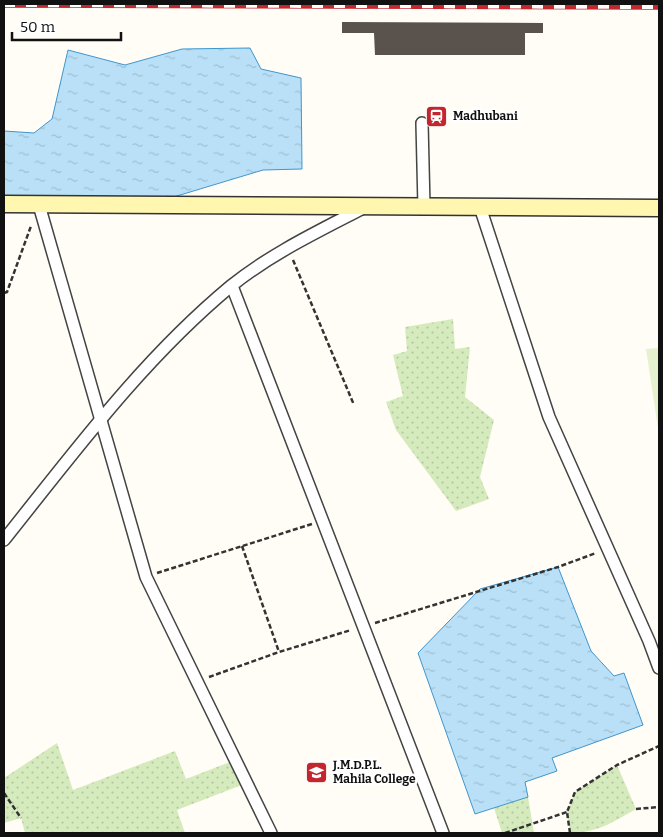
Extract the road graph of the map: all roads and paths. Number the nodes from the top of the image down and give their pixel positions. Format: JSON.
{"nodes":[{"id":1,"x":422,"y":123,"type":"dead end"},
{"id":2,"x":4,"y":204,"type":"edge"},
{"id":3,"x":40,"y":204,"type":"junction"},
{"id":4,"x":367,"y":207,"type":"junction"},
{"id":5,"x":424,"y":207,"type":"junction"},
{"id":6,"x":480,"y":207,"type":"junction"},
{"id":7,"x":659,"y":208,"type":"edge"},
{"id":8,"x":288,"y":247,"type":"junction"},
{"id":9,"x":232,"y":286,"type":"junction"},
{"id":10,"x":4,"y":293,"type":"edge"},
{"id":11,"x":354,"y":405,"type":"dead end"},
{"id":12,"x":101,"y":419,"type":"junction"},
{"id":13,"x":323,"y":521,"type":"junction"},
{"id":14,"x":4,"y":540,"type":"edge"},
{"id":15,"x":242,"y":546,"type":"junction"},
{"id":16,"x":607,"y":550,"type":"junction"},
{"id":17,"x":146,"y":576,"type":"junction"},
{"id":18,"x":364,"y":626,"type":"junction"},
{"id":19,"x":280,"y":652,"type":"junction"},
{"id":20,"x":659,"y":668,"type":"edge"},
{"id":21,"x":196,"y":682,"type":"junction"},
{"id":22,"x":659,"y":746,"type":"edge"},
{"id":23,"x":4,"y":793,"type":"edge"},
{"id":24,"x":659,"y":807,"type":"edge"},
{"id":25,"x":636,"y":809,"type":"dead end"},
{"id":26,"x":567,"y":812,"type":"junction"},
{"id":27,"x":21,"y":818,"type":"dead end"},
{"id":28,"x":271,"y":833,"type":"edge"},
{"id":29,"x":442,"y":833,"type":"edge"},
{"id":30,"x":505,"y":833,"type":"edge"},
{"id":31,"x":570,"y":833,"type":"edge"}],
"edges":[{"from":1,"to":5,"type":"street"},
{"from":2,"to":3,"type":"main road"},
{"from":3,"to":4,"type":"main road"},
{"from":3,"to":10,"type":"path"},
{"from":3,"to":12,"type":"street"},
{"from":4,"to":5,"type":"main road"},
{"from":4,"to":8,"type":"street"},
{"from":5,"to":6,"type":"main road"},
{"from":6,"to":7,"type":"main road"},
{"from":6,"to":16,"type":"street"},
{"from":8,"to":9,"type":"street"},
{"from":8,"to":11,"type":"path"},
{"from":9,"to":12,"type":"street"},
{"from":9,"to":13,"type":"street"},
{"from":12,"to":14,"type":"street"},
{"from":12,"to":17,"type":"street"},
{"from":13,"to":15,"type":"path"},
{"from":13,"to":18,"type":"street"},
{"from":15,"to":17,"type":"path"},
{"from":15,"to":19,"type":"path"},
{"from":16,"to":18,"type":"path"},
{"from":16,"to":20,"type":"street"},
{"from":17,"to":21,"type":"street"},
{"from":18,"to":19,"type":"path"},
{"from":18,"to":29,"type":"street"},
{"from":19,"to":21,"type":"path"},
{"from":21,"to":28,"type":"street"},
{"from":22,"to":26,"type":"path"},
{"from":23,"to":27,"type":"path"},
{"from":24,"to":25,"type":"path"},
{"from":26,"to":30,"type":"path"},
{"from":26,"to":31,"type":"path"}]}
